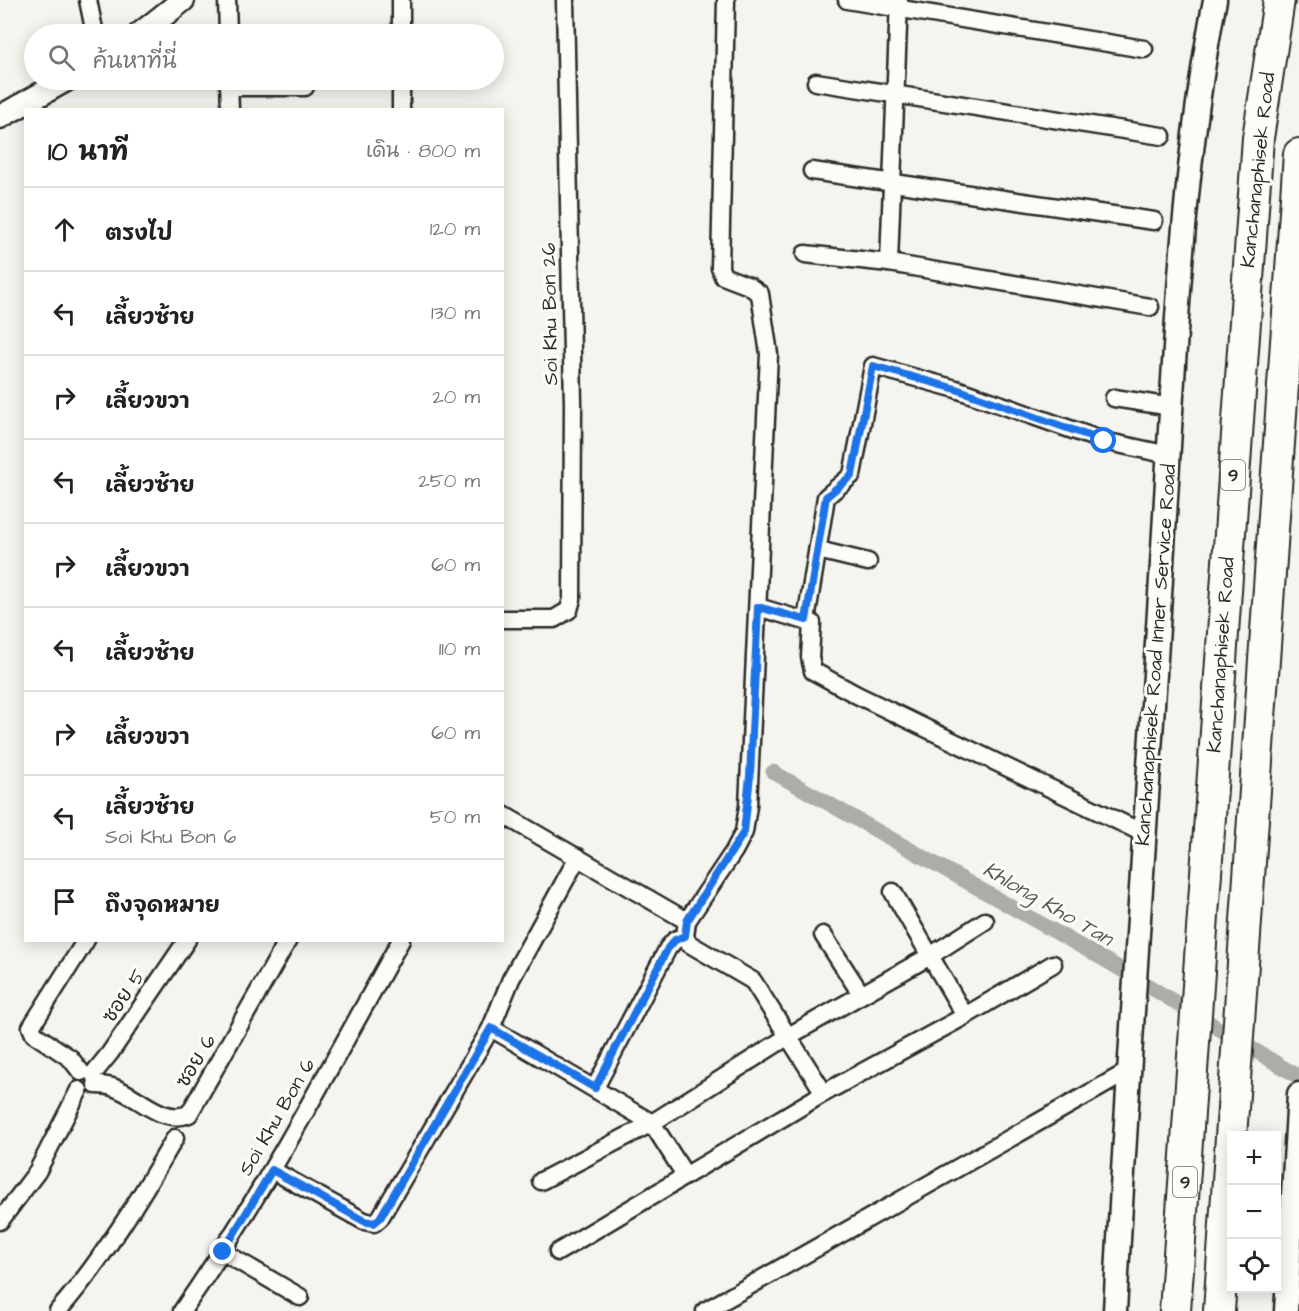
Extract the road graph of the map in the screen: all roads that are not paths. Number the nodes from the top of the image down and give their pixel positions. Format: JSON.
{"nodes":[{"id":1,"x":88,"y":0,"type":"edge"},
{"id":2,"x":183,"y":0,"type":"edge"},
{"id":3,"x":227,"y":0,"type":"edge"},
{"id":4,"x":401,"y":0,"type":"edge"},
{"id":5,"x":565,"y":0,"type":"edge"},
{"id":6,"x":726,"y":0,"type":"edge"},
{"id":7,"x":847,"y":0,"type":"edge"},
{"id":8,"x":1215,"y":0,"type":"edge"},
{"id":9,"x":1279,"y":0,"type":"edge"},
{"id":10,"x":898,"y":4,"type":"edge"},
{"id":11,"x":92,"y":24,"type":"edge"},
{"id":12,"x":153,"y":24,"type":"edge"},
{"id":13,"x":228,"y":24,"type":"edge"},
{"id":14,"x":401,"y":24,"type":"edge"},
{"id":15,"x":1144,"y":49,"type":"dead end"},
{"id":16,"x":816,"y":82,"type":"dead end"},
{"id":17,"x":51,"y":90,"type":"edge"},
{"id":18,"x":229,"y":90,"type":"edge"},
{"id":19,"x":401,"y":90,"type":"edge"},
{"id":20,"x":897,"y":94,"type":"junction"},
{"id":21,"x":26,"y":106,"type":"edge"},
{"id":22,"x":230,"y":108,"type":"edge"},
{"id":23,"x":402,"y":108,"type":"edge"},
{"id":24,"x":0,"y":117,"type":"edge"},
{"id":25,"x":1162,"y":136,"type":"dead end"},
{"id":26,"x":1299,"y":154,"type":"edge"},
{"id":27,"x":812,"y":171,"type":"dead end"},
{"id":28,"x":894,"y":184,"type":"junction"},
{"id":29,"x":1154,"y":221,"type":"dead end"},
{"id":30,"x":805,"y":254,"type":"dead end"},
{"id":31,"x":889,"y":262,"type":"junction"},
{"id":32,"x":1150,"y":308,"type":"dead end"},
{"id":33,"x":1114,"y":398,"type":"dead end"},
{"id":34,"x":1172,"y":408,"type":"junction"},
{"id":35,"x":1169,"y":454,"type":"junction"},
{"id":36,"x":818,"y":550,"type":"junction"},
{"id":37,"x":868,"y":562,"type":"dead end"},
{"id":38,"x":758,"y":607,"type":"junction"},
{"id":39,"x":504,"y":619,"type":"edge"},
{"id":40,"x":806,"y":620,"type":"junction"},
{"id":41,"x":504,"y":815,"type":"edge"},
{"id":42,"x":1145,"y":834,"type":"junction"},
{"id":43,"x":578,"y":857,"type":"junction"},
{"id":44,"x":893,"y":892,"type":"dead end"},
{"id":45,"x":985,"y":921,"type":"dead end"},
{"id":46,"x":686,"y":929,"type":"junction"},
{"id":47,"x":824,"y":935,"type":"dead end"},
{"id":48,"x":85,"y":942,"type":"edge"},
{"id":49,"x":187,"y":942,"type":"edge"},
{"id":50,"x":287,"y":942,"type":"edge"},
{"id":51,"x":400,"y":942,"type":"edge"},
{"id":52,"x":930,"y":956,"type":"junction"},
{"id":53,"x":1053,"y":964,"type":"dead end"},
{"id":54,"x":861,"y":994,"type":"junction"},
{"id":55,"x":965,"y":1016,"type":"junction"},
{"id":56,"x":491,"y":1028,"type":"junction"},
{"id":57,"x":787,"y":1036,"type":"junction"},
{"id":58,"x":1127,"y":1072,"type":"junction"},
{"id":59,"x":90,"y":1077,"type":"junction"},
{"id":60,"x":595,"y":1088,"type":"junction"},
{"id":61,"x":824,"y":1093,"type":"junction"},
{"id":62,"x":1298,"y":1105,"type":"edge"},
{"id":63,"x":652,"y":1124,"type":"junction"},
{"id":64,"x":176,"y":1138,"type":"dead end"},
{"id":65,"x":272,"y":1170,"type":"junction"},
{"id":66,"x":685,"y":1175,"type":"junction"},
{"id":67,"x":542,"y":1181,"type":"dead end"},
{"id":68,"x":2,"y":1215,"type":"edge"},
{"id":69,"x":223,"y":1252,"type":"junction"},
{"id":70,"x":558,"y":1252,"type":"dead end"},
{"id":71,"x":300,"y":1297,"type":"dead end"},
{"id":72,"x":58,"y":1311,"type":"edge"},
{"id":73,"x":182,"y":1311,"type":"edge"},
{"id":74,"x":705,"y":1311,"type":"edge"},
{"id":75,"x":1115,"y":1311,"type":"edge"},
{"id":76,"x":1175,"y":1311,"type":"edge"},
{"id":77,"x":1219,"y":1311,"type":"edge"},
{"id":78,"x":1286,"y":1311,"type":"edge"}],
"edges":[{"from":1,"to":11,"type":"street"},
{"from":2,"to":12,"type":"main road"},
{"from":3,"to":13,"type":"street"},
{"from":4,"to":14,"type":"street"},
{"from":5,"to":39,"type":"street","name":"Soi Khu Bon 26"},
{"from":6,"to":38,"type":"street"},
{"from":7,"to":10,"type":"street"},
{"from":8,"to":34,"type":"main road","name":"Kanchanaphisek Road Inner Service Road"},
{"from":9,"to":76,"type":"highway","name":"Kanchanaphisek Road","number":"9"},
{"from":10,"to":15,"type":"street"},
{"from":10,"to":20,"type":"street"},
{"from":16,"to":20,"type":"street"},
{"from":17,"to":21,"type":"main road"},
{"from":18,"to":22,"type":"street"},
{"from":19,"to":23,"type":"street"},
{"from":20,"to":25,"type":"street"},
{"from":20,"to":28,"type":"street"},
{"from":21,"to":24,"type":"main road"},
{"from":26,"to":77,"type":"highway","name":"Kanchanaphisek Road","number":"9"},
{"from":27,"to":28,"type":"street"},
{"from":28,"to":29,"type":"street"},
{"from":28,"to":31,"type":"street"},
{"from":30,"to":31,"type":"street"},
{"from":31,"to":32,"type":"street"},
{"from":33,"to":34,"type":"street"},
{"from":34,"to":35,"type":"main road","name":"Kanchanaphisek Road Inner Service Road"},
{"from":35,"to":36,"type":"street"},
{"from":35,"to":42,"type":"main road","name":"Kanchanaphisek Road Inner Service Road"},
{"from":36,"to":37,"type":"street"},
{"from":36,"to":40,"type":"street"},
{"from":38,"to":40,"type":"street"},
{"from":38,"to":46,"type":"street"},
{"from":40,"to":42,"type":"street"},
{"from":41,"to":43,"type":"street"},
{"from":42,"to":58,"type":"main road","name":"Kanchanaphisek Road Inner Service Road"},
{"from":43,"to":46,"type":"street"},
{"from":43,"to":56,"type":"street"},
{"from":44,"to":52,"type":"street"},
{"from":45,"to":52,"type":"street"},
{"from":46,"to":57,"type":"street"},
{"from":46,"to":60,"type":"street"},
{"from":47,"to":54,"type":"street"},
{"from":48,"to":59,"type":"street"},
{"from":49,"to":59,"type":"street","name":"ซอย 5"},
{"from":50,"to":59,"type":"street","name":"ซอย 6"},
{"from":51,"to":65,"type":"street","name":"Soi Khu Bon 6"},
{"from":52,"to":54,"type":"street"},
{"from":52,"to":55,"type":"street"},
{"from":53,"to":55,"type":"street"},
{"from":54,"to":57,"type":"street"},
{"from":55,"to":61,"type":"street"},
{"from":56,"to":60,"type":"street"},
{"from":56,"to":65,"type":"street"},
{"from":57,"to":61,"type":"street"},
{"from":57,"to":63,"type":"street"},
{"from":58,"to":74,"type":"street"},
{"from":58,"to":75,"type":"main road","name":"Kanchanaphisek Road Inner Service Road"},
{"from":59,"to":68,"type":"street"},
{"from":60,"to":63,"type":"street"},
{"from":61,"to":66,"type":"street"},
{"from":62,"to":78,"type":"main road"},
{"from":63,"to":66,"type":"street"},
{"from":63,"to":67,"type":"street"},
{"from":64,"to":72,"type":"street"},
{"from":65,"to":69,"type":"street","name":"Soi Khu Bon 6"},
{"from":66,"to":70,"type":"street"},
{"from":69,"to":71,"type":"street"},
{"from":69,"to":73,"type":"street","name":"Soi Khu Bon 6"}]}
